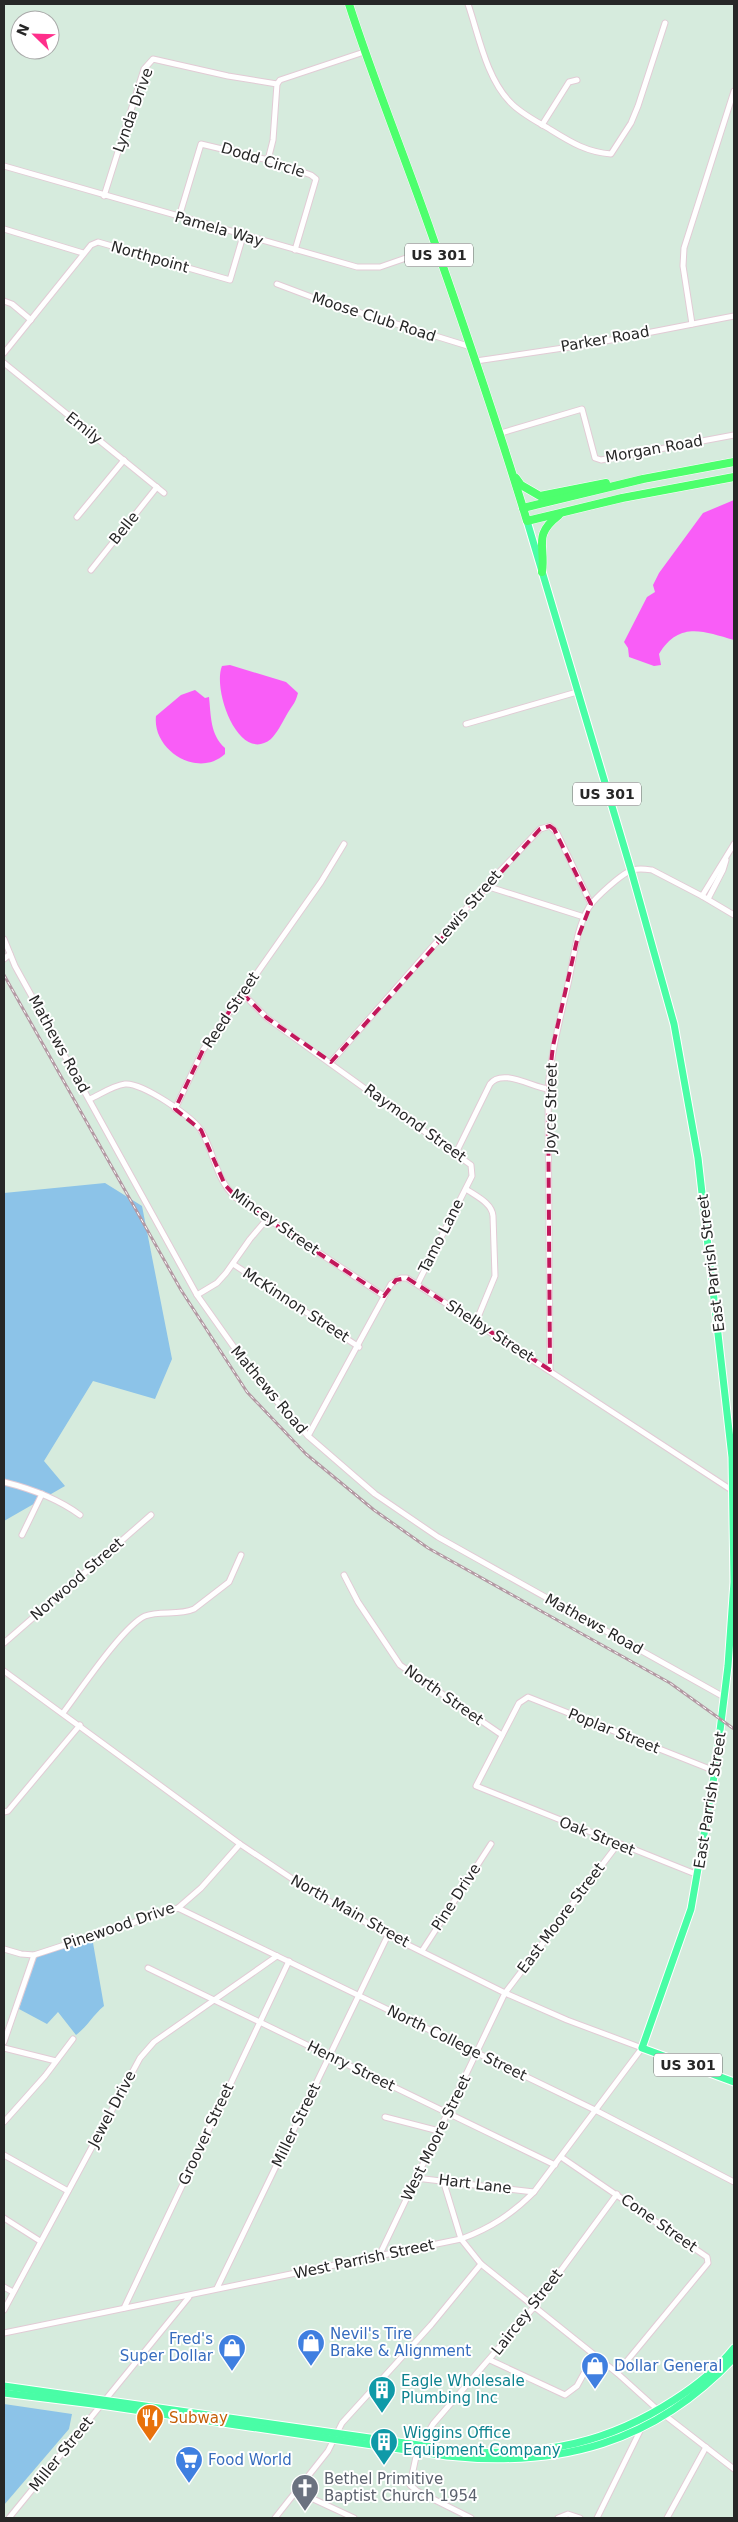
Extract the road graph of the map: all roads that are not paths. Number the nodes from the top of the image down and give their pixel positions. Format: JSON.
{"nodes":[{"id":1,"x":349,"y":4,"type":"edge"},
{"id":2,"x":468,"y":4,"type":"edge"},
{"id":3,"x":665,"y":23,"type":"dead end"},
{"id":4,"x":364,"y":52,"type":"junction"},
{"id":5,"x":577,"y":80,"type":"dead end"},
{"id":6,"x":277,"y":84,"type":"junction"},
{"id":7,"x":734,"y":91,"type":"edge"},
{"id":8,"x":542,"y":125,"type":"junction"},
{"id":9,"x":268,"y":160,"type":"junction"},
{"id":10,"x":4,"y":166,"type":"edge"},
{"id":11,"x":104,"y":196,"type":"junction"},
{"id":12,"x":179,"y":217,"type":"junction"},
{"id":13,"x":4,"y":229,"type":"edge"},
{"id":14,"x":244,"y":236,"type":"junction"},
{"id":15,"x":435,"y":248,"type":"junction"},
{"id":16,"x":296,"y":250,"type":"junction"},
{"id":17,"x":83,"y":253,"type":"junction"},
{"id":18,"x":277,"y":284,"type":"dead end"},
{"id":19,"x":4,"y":300,"type":"edge"},
{"id":20,"x":734,"y":316,"type":"edge"},
{"id":21,"x":31,"y":320,"type":"junction"},
{"id":22,"x":692,"y":324,"type":"junction"},
{"id":23,"x":471,"y":347,"type":"junction"},
{"id":24,"x":4,"y":353,"type":"edge"},
{"id":25,"x":476,"y":361,"type":"junction"},
{"id":26,"x":4,"y":364,"type":"edge"},
{"id":27,"x":501,"y":433,"type":"junction"},
{"id":28,"x":734,"y":435,"type":"edge"},
{"id":29,"x":124,"y":460,"type":"junction"},
{"id":30,"x":734,"y":462,"type":"edge"},
{"id":31,"x":513,"y":476,"type":"junction"},
{"id":32,"x":734,"y":477,"type":"edge"},
{"id":33,"x":643,"y":479,"type":"junction"},
{"id":34,"x":157,"y":487,"type":"junction"},
{"id":35,"x":164,"y":493,"type":"dead end"},
{"id":36,"x":523,"y":508,"type":"junction"},
{"id":37,"x":562,"y":512,"type":"junction"},
{"id":38,"x":78,"y":517,"type":"dead end"},
{"id":39,"x":527,"y":521,"type":"junction"},
{"id":40,"x":90,"y":570,"type":"dead end"},
{"id":41,"x":542,"y":572,"type":"junction"},
{"id":42,"x":577,"y":692,"type":"junction"},
{"id":43,"x":466,"y":724,"type":"dead end"},
{"id":44,"x":344,"y":844,"type":"dead end"},
{"id":45,"x":734,"y":845,"type":"edge"},
{"id":46,"x":726,"y":857,"type":"junction"},
{"id":47,"x":631,"y":870,"type":"junction"},
{"id":48,"x":486,"y":886,"type":"junction"},
{"id":49,"x":702,"y":896,"type":"junction"},
{"id":50,"x":708,"y":899,"type":"junction"},
{"id":51,"x":590,"y":904,"type":"junction"},
{"id":52,"x":734,"y":915,"type":"edge"},
{"id":53,"x":584,"y":917,"type":"junction"},
{"id":54,"x":4,"y":939,"type":"edge"},
{"id":55,"x":10,"y":954,"type":"junction"},
{"id":56,"x":4,"y":959,"type":"edge"},
{"id":57,"x":242,"y":993,"type":"junction"},
{"id":58,"x":331,"y":1062,"type":"junction"},
{"id":59,"x":548,"y":1089,"type":"junction"},
{"id":60,"x":90,"y":1099,"type":"junction"},
{"id":61,"x":175,"y":1109,"type":"junction"},
{"id":62,"x":456,"y":1153,"type":"junction"},
{"id":63,"x":466,"y":1188,"type":"junction"},
{"id":64,"x":267,"y":1219,"type":"junction"},
{"id":65,"x":233,"y":1264,"type":"junction"},
{"id":66,"x":418,"y":1283,"type":"junction"},
{"id":67,"x":198,"y":1295,"type":"junction"},
{"id":68,"x":384,"y":1296,"type":"junction"},
{"id":69,"x":476,"y":1322,"type":"junction"},
{"id":70,"x":359,"y":1346,"type":"junction"},
{"id":71,"x":550,"y":1370,"type":"junction"},
{"id":72,"x":308,"y":1436,"type":"junction"},
{"id":73,"x":4,"y":1482,"type":"edge"},
{"id":74,"x":734,"y":1491,"type":"edge"},
{"id":75,"x":42,"y":1494,"type":"junction"},
{"id":76,"x":80,"y":1515,"type":"dead end"},
{"id":77,"x":151,"y":1515,"type":"dead end"},
{"id":78,"x":22,"y":1535,"type":"dead end"},
{"id":79,"x":240,"y":1555,"type":"dead end"},
{"id":80,"x":344,"y":1574,"type":"dead end"},
{"id":81,"x":734,"y":1582,"type":"edge"},
{"id":82,"x":4,"y":1643,"type":"edge"},
{"id":83,"x":731,"y":1668,"type":"edge"},
{"id":84,"x":4,"y":1671,"type":"edge"},
{"id":85,"x":724,"y":1697,"type":"junction"},
{"id":86,"x":63,"y":1713,"type":"junction"},
{"id":87,"x":80,"y":1726,"type":"junction"},
{"id":88,"x":502,"y":1734,"type":"junction"},
{"id":89,"x":714,"y":1771,"type":"junction"},
{"id":90,"x":4,"y":1812,"type":"edge"},
{"id":91,"x":240,"y":1844,"type":"junction"},
{"id":92,"x":491,"y":1844,"type":"dead end"},
{"id":93,"x":618,"y":1844,"type":"junction"},
{"id":94,"x":698,"y":1875,"type":"junction"},
{"id":95,"x":178,"y":1908,"type":"junction"},
{"id":96,"x":388,"y":1935,"type":"junction"},
{"id":97,"x":4,"y":1949,"type":"edge"},
{"id":98,"x":422,"y":1951,"type":"junction"},
{"id":99,"x":34,"y":1955,"type":"junction"},
{"id":100,"x":277,"y":1956,"type":"junction"},
{"id":101,"x":289,"y":1961,"type":"junction"},
{"id":102,"x":148,"y":1968,"type":"dead end"},
{"id":103,"x":505,"y":1993,"type":"junction"},
{"id":104,"x":358,"y":1994,"type":"junction"},
{"id":105,"x":213,"y":1999,"type":"junction"},
{"id":106,"x":258,"y":2022,"type":"junction"},
{"id":107,"x":73,"y":2039,"type":"dead end"},
{"id":108,"x":4,"y":2042,"type":"edge"},
{"id":109,"x":4,"y":2048,"type":"edge"},
{"id":110,"x":642,"y":2048,"type":"junction"},
{"id":111,"x":477,"y":2052,"type":"junction"},
{"id":112,"x":329,"y":2055,"type":"junction"},
{"id":113,"x":56,"y":2061,"type":"junction"},
{"id":114,"x":734,"y":2082,"type":"edge"},
{"id":115,"x":597,"y":2111,"type":"junction"},
{"id":116,"x":448,"y":2113,"type":"junction"},
{"id":117,"x":385,"y":2117,"type":"dead end"},
{"id":118,"x":4,"y":2122,"type":"edge"},
{"id":119,"x":439,"y":2131,"type":"junction"},
{"id":120,"x":4,"y":2155,"type":"edge"},
{"id":121,"x":561,"y":2157,"type":"junction"},
{"id":122,"x":555,"y":2165,"type":"junction"},
{"id":123,"x":416,"y":2178,"type":"junction"},
{"id":124,"x":443,"y":2180,"type":"junction"},
{"id":125,"x":734,"y":2182,"type":"edge"},
{"id":126,"x":68,"y":2191,"type":"junction"},
{"id":127,"x":534,"y":2192,"type":"junction"},
{"id":128,"x":617,"y":2194,"type":"junction"},
{"id":129,"x":4,"y":2218,"type":"edge"},
{"id":130,"x":461,"y":2239,"type":"junction"},
{"id":131,"x":40,"y":2241,"type":"junction"},
{"id":132,"x":379,"y":2256,"type":"junction"},
{"id":133,"x":481,"y":2264,"type":"junction"},
{"id":134,"x":4,"y":2288,"type":"edge"},
{"id":135,"x":217,"y":2288,"type":"junction"},
{"id":136,"x":13,"y":2292,"type":"junction"},
{"id":137,"x":189,"y":2296,"type":"junction"},
{"id":138,"x":534,"y":2306,"type":"junction"},
{"id":139,"x":124,"y":2308,"type":"junction"},
{"id":140,"x":4,"y":2310,"type":"edge"},
{"id":141,"x":4,"y":2333,"type":"edge"},
{"id":142,"x":734,"y":2348,"type":"edge"},
{"id":143,"x":594,"y":2355,"type":"junction"},
{"id":144,"x":734,"y":2358,"type":"edge"},
{"id":145,"x":490,"y":2360,"type":"junction"},
{"id":146,"x":617,"y":2373,"type":"junction"},
{"id":147,"x":4,"y":2386,"type":"edge"},
{"id":148,"x":4,"y":2393,"type":"edge"},
{"id":149,"x":104,"y":2402,"type":"junction"},
{"id":150,"x":658,"y":2410,"type":"junction"},
{"id":151,"x":666,"y":2416,"type":"junction"},
{"id":152,"x":641,"y":2429,"type":"junction"},
{"id":153,"x":335,"y":2436,"type":"junction"},
{"id":154,"x":420,"y":2445,"type":"junction"},
{"id":155,"x":706,"y":2447,"type":"junction"},
{"id":156,"x":417,"y":2452,"type":"junction"},
{"id":157,"x":734,"y":2469,"type":"edge"},
{"id":158,"x":296,"y":2491,"type":"junction"},
{"id":159,"x":8,"y":2518,"type":"edge"},
{"id":160,"x":275,"y":2518,"type":"edge"},
{"id":161,"x":354,"y":2518,"type":"edge"},
{"id":162,"x":471,"y":2518,"type":"edge"},
{"id":163,"x":558,"y":2518,"type":"edge"},
{"id":164,"x":580,"y":2518,"type":"edge"},
{"id":165,"x":597,"y":2518,"type":"edge"},
{"id":166,"x":667,"y":2518,"type":"edge"}],
"edges":[{"from":1,"to":4,"type":"highway","number":"US 301"},
{"from":2,"to":8,"type":"street"},
{"from":3,"to":8,"type":"street"},
{"from":4,"to":6,"type":"street"},
{"from":4,"to":15,"type":"highway","number":"US 301"},
{"from":5,"to":8,"type":"street"},
{"from":6,"to":9,"type":"street"},
{"from":6,"to":11,"type":"street","name":"Lynda Drive"},
{"from":7,"to":22,"type":"street"},
{"from":9,"to":12,"type":"street","name":"Dodd Circle"},
{"from":9,"to":16,"type":"street","name":"Dodd Circle"},
{"from":10,"to":11,"type":"street","name":"Pamela Way"},
{"from":11,"to":12,"type":"street","name":"Pamela Way"},
{"from":12,"to":14,"type":"street","name":"Pamela Way"},
{"from":13,"to":17,"type":"street"},
{"from":14,"to":16,"type":"street","name":"Pamela Way"},
{"from":14,"to":17,"type":"street","name":"Northpoint"},
{"from":15,"to":16,"type":"street","name":"Pamela Way"},
{"from":15,"to":23,"type":"highway","number":"US 301"},
{"from":17,"to":21,"type":"street","name":"Northpoint"},
{"from":18,"to":23,"type":"street","name":"Moose Club Road"},
{"from":19,"to":21,"type":"street"},
{"from":20,"to":22,"type":"street","name":"Parker Road"},
{"from":21,"to":24,"type":"street","name":"Northpoint"},
{"from":22,"to":25,"type":"street","name":"Parker Road"},
{"from":23,"to":25,"type":"highway","number":"US 301"},
{"from":25,"to":27,"type":"highway","number":"US 301"},
{"from":26,"to":29,"type":"street","name":"Emily"},
{"from":27,"to":28,"type":"street","name":"Morgan Road"},
{"from":27,"to":31,"type":"highway","number":"US 301"},
{"from":29,"to":34,"type":"street","name":"Emily"},
{"from":29,"to":38,"type":"street"},
{"from":30,"to":33,"type":"highway"},
{"from":31,"to":33,"type":"highway"},
{"from":31,"to":36,"type":"highway","number":"US 301"},
{"from":32,"to":37,"type":"highway"},
{"from":33,"to":36,"type":"highway"},
{"from":34,"to":35,"type":"street","name":"Emily"},
{"from":34,"to":40,"type":"street","name":"Belle"},
{"from":36,"to":39,"type":"highway","number":"US 301"},
{"from":37,"to":39,"type":"highway"},
{"from":37,"to":41,"type":"highway"},
{"from":39,"to":41,"type":"main road","number":"US 301"},
{"from":41,"to":42,"type":"main road","number":"US 301"},
{"from":42,"to":43,"type":"street"},
{"from":42,"to":47,"type":"main road","number":"US 301"},
{"from":44,"to":57,"type":"street","name":"Reed Street"},
{"from":45,"to":46,"type":"street"},
{"from":46,"to":49,"type":"street"},
{"from":46,"to":50,"type":"street"},
{"from":47,"to":49,"type":"street"},
{"from":47,"to":51,"type":"street","name":"Joyce Street"},
{"from":47,"to":74,"type":"main road","name":"East Parrish Street","number":"US 301"},
{"from":48,"to":51,"type":"street","name":"Lewis Street"},
{"from":48,"to":53,"type":"street"},
{"from":48,"to":58,"type":"street","name":"Lewis Street"},
{"from":49,"to":50,"type":"street"},
{"from":50,"to":52,"type":"street"},
{"from":51,"to":53,"type":"street","name":"Joyce Street"},
{"from":53,"to":59,"type":"street","name":"Joyce Street"},
{"from":54,"to":55,"type":"street","name":"Mathews Road"},
{"from":55,"to":56,"type":"street"},
{"from":55,"to":60,"type":"street","name":"Mathews Road"},
{"from":57,"to":58,"type":"street","name":"Raymond Street"},
{"from":57,"to":61,"type":"street","name":"Reed Street"},
{"from":58,"to":62,"type":"street","name":"Raymond Street"},
{"from":59,"to":62,"type":"street"},
{"from":59,"to":71,"type":"street","name":"Joyce Street"},
{"from":60,"to":61,"type":"street","name":"Mincey Street"},
{"from":60,"to":67,"type":"street","name":"Mathews Road"},
{"from":61,"to":64,"type":"street","name":"Mincey Street"},
{"from":62,"to":63,"type":"street","name":"Raymond Street"},
{"from":63,"to":66,"type":"street","name":"Tamo Lane"},
{"from":63,"to":69,"type":"street"},
{"from":64,"to":65,"type":"street"},
{"from":64,"to":68,"type":"street","name":"Mincey Street"},
{"from":65,"to":67,"type":"street"},
{"from":65,"to":70,"type":"street","name":"McKinnon Street"},
{"from":66,"to":68,"type":"street"},
{"from":66,"to":69,"type":"street","name":"Shelby Street"},
{"from":67,"to":72,"type":"street","name":"Mathews Road"},
{"from":68,"to":70,"type":"street"},
{"from":69,"to":71,"type":"street","name":"Shelby Street"},
{"from":70,"to":72,"type":"street"},
{"from":71,"to":74,"type":"street","name":"Shelby Street"},
{"from":72,"to":85,"type":"street","name":"Mathews Road"},
{"from":73,"to":75,"type":"street"},
{"from":74,"to":81,"type":"main road","name":"East Parrish Street","number":"US 301"},
{"from":75,"to":76,"type":"street"},
{"from":75,"to":78,"type":"street"},
{"from":77,"to":82,"type":"street","name":"Norwood Street"},
{"from":79,"to":86,"type":"street"},
{"from":80,"to":88,"type":"street","name":"North Street"},
{"from":81,"to":83,"type":"main road","name":"East Parrish Street","number":"US 301"},
{"from":83,"to":85,"type":"main road","name":"East Parrish Street","number":"US 301"},
{"from":84,"to":86,"type":"street","name":"North Main Street"},
{"from":85,"to":89,"type":"main road","name":"East Parrish Street","number":"US 301"},
{"from":86,"to":87,"type":"street","name":"North Main Street"},
{"from":87,"to":90,"type":"street"},
{"from":87,"to":91,"type":"street","name":"North Main Street"},
{"from":88,"to":89,"type":"street","name":"Poplar Street"},
{"from":88,"to":93,"type":"street","name":"Oak Street"},
{"from":89,"to":94,"type":"main road","name":"East Parrish Street","number":"US 301"},
{"from":91,"to":95,"type":"street","name":"Pinewood Drive"},
{"from":91,"to":96,"type":"street","name":"North Main Street"},
{"from":92,"to":98,"type":"street","name":"Pine Drive"},
{"from":93,"to":94,"type":"street","name":"Oak Street"},
{"from":93,"to":103,"type":"street","name":"East Moore Street"},
{"from":94,"to":110,"type":"main road","name":"East Parrish Street","number":"US 301"},
{"from":95,"to":99,"type":"street","name":"Pinewood Drive"},
{"from":95,"to":100,"type":"street","name":"North College Street"},
{"from":96,"to":98,"type":"street","name":"North Main Street"},
{"from":96,"to":104,"type":"street","name":"Miller Street"},
{"from":97,"to":99,"type":"street","name":"Pinewood Drive"},
{"from":98,"to":103,"type":"street","name":"North Main Street"},
{"from":99,"to":108,"type":"street"},
{"from":100,"to":101,"type":"street","name":"North College Street"},
{"from":100,"to":105,"type":"street","name":"Jewel Drive"},
{"from":101,"to":104,"type":"street","name":"North College Street"},
{"from":101,"to":106,"type":"street","name":"Groover Street"},
{"from":102,"to":105,"type":"street","name":"Henry Street"},
{"from":103,"to":110,"type":"street","name":"North Main Street"},
{"from":103,"to":111,"type":"street","name":"West Moore Street"},
{"from":104,"to":111,"type":"street","name":"North College Street"},
{"from":104,"to":112,"type":"street","name":"Miller Street"},
{"from":105,"to":106,"type":"street","name":"Henry Street"},
{"from":105,"to":126,"type":"street","name":"Jewel Drive"},
{"from":106,"to":112,"type":"street","name":"Henry Street"},
{"from":106,"to":139,"type":"street","name":"Groover Street"},
{"from":107,"to":113,"type":"street"},
{"from":109,"to":113,"type":"street"},
{"from":110,"to":114,"type":"main road","name":"North Main Street","number":"US 301"},
{"from":110,"to":115,"type":"street","name":"West Parrish Street"},
{"from":111,"to":115,"type":"street","name":"North College Street"},
{"from":111,"to":116,"type":"street","name":"West Moore Street"},
{"from":112,"to":116,"type":"street","name":"Henry Street"},
{"from":112,"to":135,"type":"street","name":"Miller Street"},
{"from":113,"to":118,"type":"street"},
{"from":115,"to":121,"type":"street","name":"West Parrish Street"},
{"from":115,"to":125,"type":"street","name":"North College Street"},
{"from":116,"to":119,"type":"street","name":"West Moore Street"},
{"from":116,"to":122,"type":"street","name":"Henry Street"},
{"from":117,"to":119,"type":"street"},
{"from":119,"to":123,"type":"street","name":"West Moore Street"},
{"from":120,"to":126,"type":"street"},
{"from":121,"to":122,"type":"street","name":"West Parrish Street"},
{"from":121,"to":128,"type":"street","name":"Cone Street"},
{"from":122,"to":127,"type":"street","name":"West Parrish Street"},
{"from":123,"to":124,"type":"street","name":"Hart Lane"},
{"from":123,"to":132,"type":"street","name":"West Moore Street"},
{"from":124,"to":127,"type":"street","name":"Hart Lane"},
{"from":124,"to":130,"type":"street"},
{"from":126,"to":131,"type":"street","name":"Jewel Drive"},
{"from":127,"to":130,"type":"street","name":"West Parrish Street"},
{"from":128,"to":138,"type":"street","name":"Laircey Street"},
{"from":128,"to":146,"type":"street","name":"Cone Street"},
{"from":129,"to":131,"type":"street"},
{"from":130,"to":132,"type":"street","name":"West Parrish Street"},
{"from":130,"to":133,"type":"street"},
{"from":131,"to":136,"type":"street","name":"Jewel Drive"},
{"from":132,"to":135,"type":"street","name":"West Parrish Street"},
{"from":133,"to":138,"type":"street"},
{"from":133,"to":153,"type":"street"},
{"from":134,"to":136,"type":"street"},
{"from":135,"to":137,"type":"street","name":"West Parrish Street"},
{"from":136,"to":140,"type":"street","name":"Jewel Drive"},
{"from":137,"to":139,"type":"street","name":"West Parrish Street"},
{"from":137,"to":149,"type":"street","name":"Miller Street"},
{"from":138,"to":143,"type":"street"},
{"from":138,"to":145,"type":"street","name":"Laircey Street"},
{"from":139,"to":141,"type":"street","name":"West Parrish Street"},
{"from":142,"to":150,"type":"main road"},
{"from":143,"to":145,"type":"street"},
{"from":143,"to":146,"type":"street"},
{"from":144,"to":151,"type":"main road"},
{"from":145,"to":154,"type":"street","name":"Laircey Street"},
{"from":146,"to":150,"type":"street"},
{"from":147,"to":149,"type":"main road"},
{"from":148,"to":149,"type":"main road"},
{"from":149,"to":153,"type":"main road"},
{"from":149,"to":159,"type":"street","name":"Miller Street"},
{"from":150,"to":151,"type":"street"},
{"from":150,"to":154,"type":"main road"},
{"from":151,"to":152,"type":"main road"},
{"from":151,"to":155,"type":"street"},
{"from":152,"to":156,"type":"main road"},
{"from":152,"to":165,"type":"street"},
{"from":153,"to":154,"type":"main road"},
{"from":153,"to":156,"type":"main road"},
{"from":153,"to":158,"type":"street"},
{"from":154,"to":156,"type":"street","name":"Laircey Street"},
{"from":155,"to":157,"type":"street"},
{"from":155,"to":166,"type":"street"},
{"from":156,"to":162,"type":"street","name":"Laircey Street"},
{"from":158,"to":160,"type":"street"},
{"from":158,"to":161,"type":"street"},
{"from":163,"to":164,"type":"street"}]}
